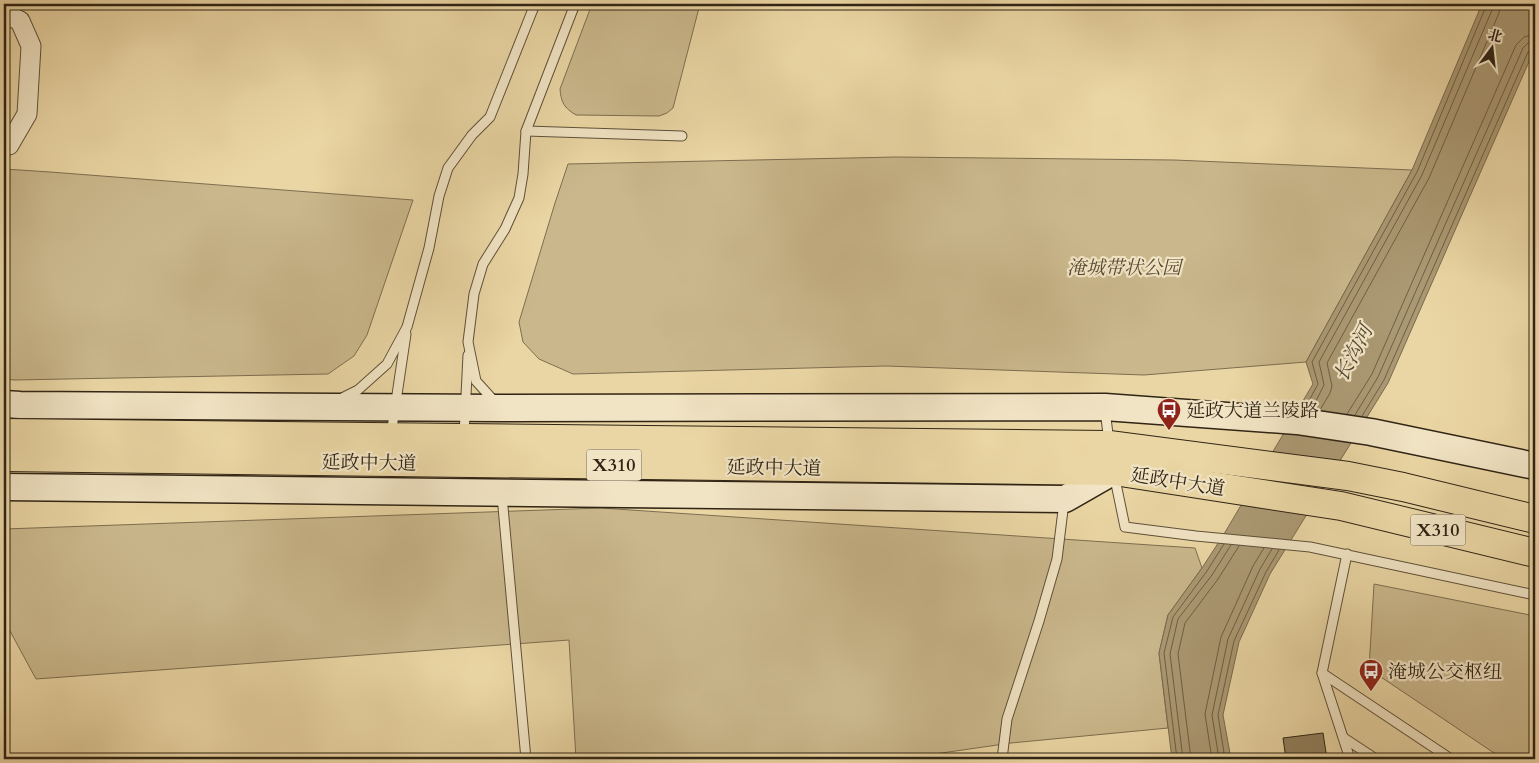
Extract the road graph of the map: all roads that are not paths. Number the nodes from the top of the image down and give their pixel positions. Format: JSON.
{"nodes":[{"id":1,"x":536,"y":4,"type":"edge"},
{"id":2,"x":575,"y":4,"type":"edge"},
{"id":3,"x":4,"y":13,"type":"edge"},
{"id":4,"x":526,"y":131,"type":"junction"},
{"id":5,"x":682,"y":136,"type":"dead end"},
{"id":6,"x":4,"y":146,"type":"edge"},
{"id":7,"x":407,"y":327,"type":"junction"},
{"id":8,"x":468,"y":342,"type":"junction"},
{"id":9,"x":4,"y":404,"type":"edge"},
{"id":10,"x":325,"y":407,"type":"junction"},
{"id":11,"x":395,"y":407,"type":"junction"},
{"id":12,"x":1105,"y":407,"type":"junction"},
{"id":13,"x":465,"y":408,"type":"junction"},
{"id":14,"x":500,"y":408,"type":"junction"},
{"id":15,"x":4,"y":432,"type":"edge"},
{"id":16,"x":4,"y":457,"type":"edge"},
{"id":17,"x":1111,"y":458,"type":"junction"},
{"id":18,"x":386,"y":463,"type":"junction"},
{"id":19,"x":462,"y":464,"type":"junction"},
{"id":20,"x":1535,"y":466,"type":"edge"},
{"id":21,"x":4,"y":486,"type":"edge"},
{"id":22,"x":502,"y":493,"type":"junction"},
{"id":23,"x":1065,"y":499,"type":"junction"},
{"id":24,"x":1535,"y":510,"type":"edge"},
{"id":25,"x":1504,"y":511,"type":"junction"},
{"id":26,"x":1535,"y":518,"type":"edge"},
{"id":27,"x":1347,"y":554,"type":"junction"},
{"id":28,"x":1535,"y":554,"type":"edge"},
{"id":29,"x":1535,"y":595,"type":"edge"},
{"id":30,"x":1322,"y":673,"type":"junction"},
{"id":31,"x":1344,"y":738,"type":"junction"},
{"id":32,"x":526,"y":759,"type":"edge"},
{"id":33,"x":1002,"y":759,"type":"edge"},
{"id":34,"x":1350,"y":759,"type":"edge"},
{"id":35,"x":1376,"y":759,"type":"edge"},
{"id":36,"x":1451,"y":759,"type":"edge"}],
"edges":[{"from":1,"to":7,"type":"lane"},
{"from":2,"to":4,"type":"lane"},
{"from":3,"to":6,"type":"street"},
{"from":4,"to":5,"type":"lane"},
{"from":4,"to":8,"type":"lane"},
{"from":7,"to":10,"type":"lane"},
{"from":7,"to":11,"type":"lane"},
{"from":8,"to":13,"type":"lane"},
{"from":8,"to":14,"type":"lane"},
{"from":9,"to":10,"type":"street"},
{"from":10,"to":11,"type":"street"},
{"from":11,"to":13,"type":"street"},
{"from":11,"to":18,"type":"lane"},
{"from":12,"to":14,"type":"street"},
{"from":12,"to":17,"type":"lane"},
{"from":12,"to":20,"type":"street"},
{"from":13,"to":14,"type":"street"},
{"from":13,"to":19,"type":"lane"},
{"from":15,"to":18,"type":"main road","name":"延政中大道","number":"X310"},
{"from":16,"to":18,"type":"main road","name":"延政中大道","number":"X310"},
{"from":17,"to":19,"type":"main road","name":"延政中大道","number":"X310"},
{"from":17,"to":23,"type":"street"},
{"from":17,"to":25,"type":"main road","name":"延政中大道","number":"X310"},
{"from":17,"to":27,"type":"lane"},
{"from":17,"to":28,"type":"main road","name":"延政中大道","number":"X310"},
{"from":18,"to":19,"type":"main road","name":"延政中大道","number":"X310"},
{"from":18,"to":19,"type":"street"},
{"from":18,"to":21,"type":"street"},
{"from":19,"to":22,"type":"street"},
{"from":22,"to":23,"type":"street"},
{"from":22,"to":32,"type":"lane"},
{"from":23,"to":33,"type":"lane"},
{"from":24,"to":25,"type":"main road"},
{"from":25,"to":26,"type":"main road","name":"延政中大道","number":"X310"},
{"from":27,"to":29,"type":"lane"},
{"from":27,"to":30,"type":"lane"},
{"from":30,"to":31,"type":"lane"},
{"from":30,"to":36,"type":"lane"},
{"from":31,"to":34,"type":"lane"},
{"from":31,"to":35,"type":"lane"}]}
